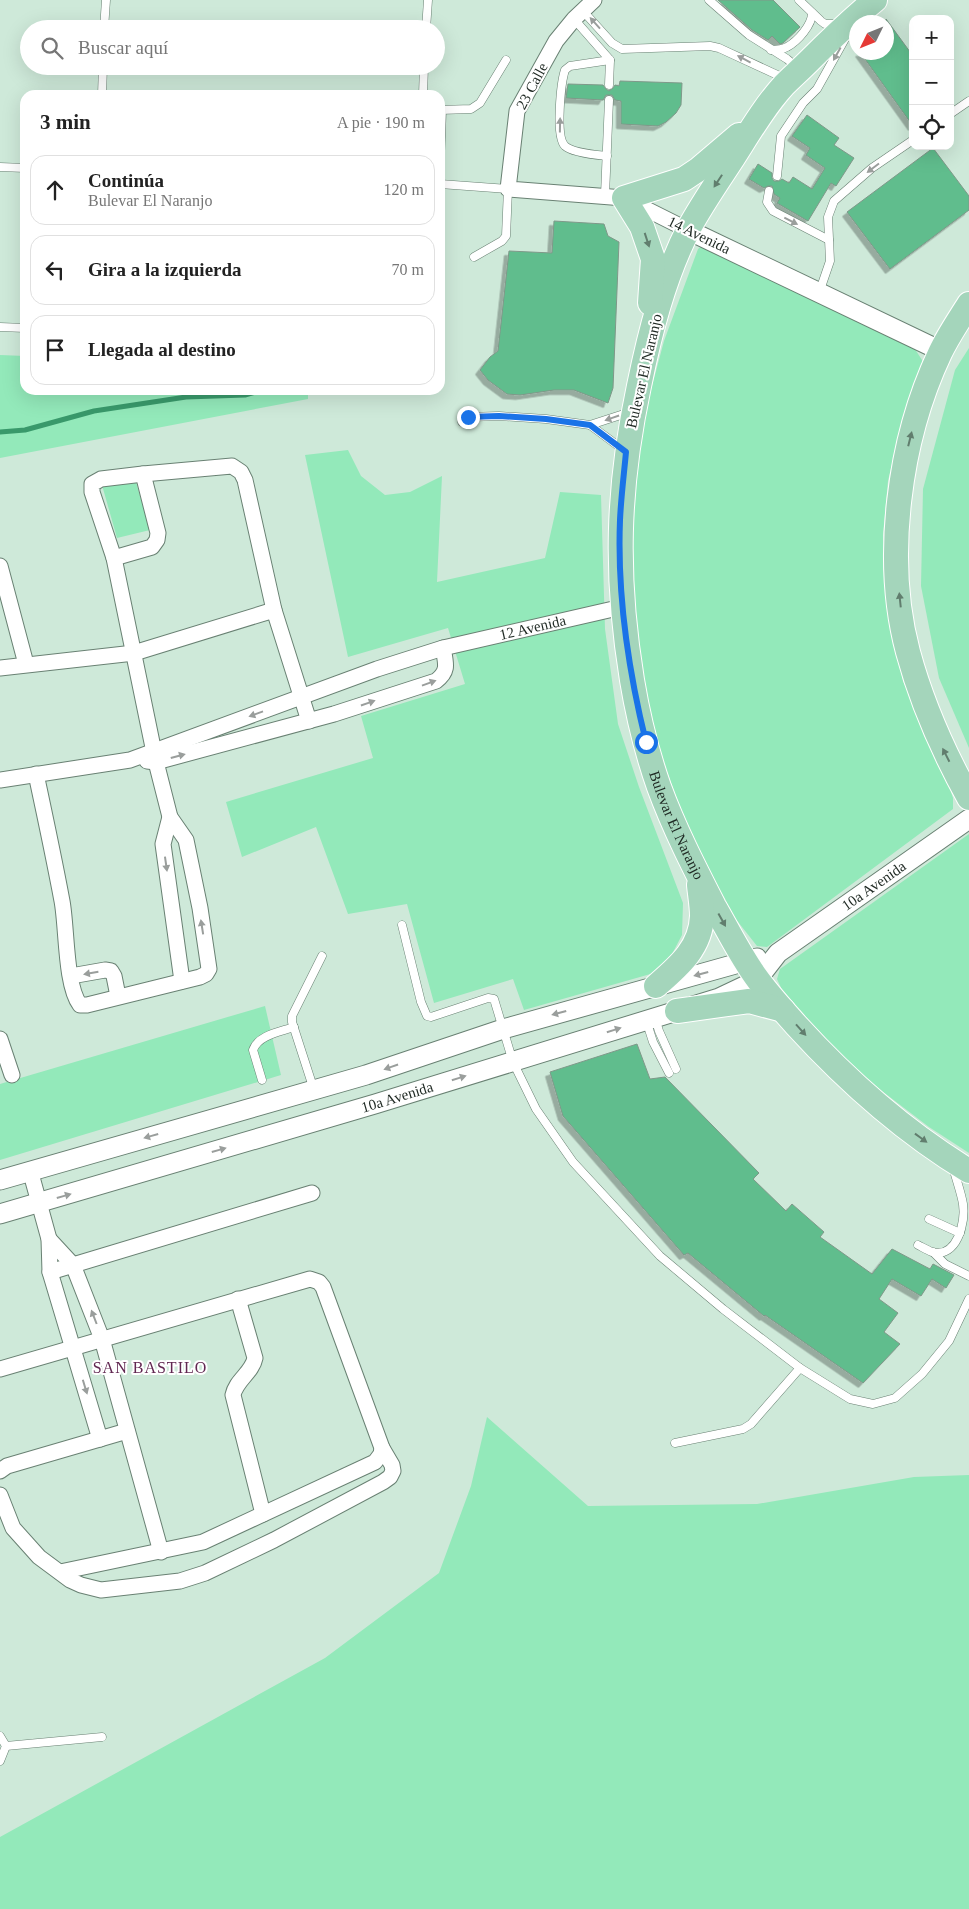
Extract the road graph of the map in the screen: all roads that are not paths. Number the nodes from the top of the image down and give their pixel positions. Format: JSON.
{"nodes":[{"id":1,"x":106,"y":0,"type":"edge"},
{"id":2,"x":428,"y":0,"type":"edge"},
{"id":3,"x":709,"y":0,"type":"edge"},
{"id":4,"x":798,"y":0,"type":"edge"},
{"id":5,"x":584,"y":10,"type":"edge"},
{"id":6,"x":861,"y":12,"type":"edge"},
{"id":7,"x":812,"y":13,"type":"junction"},
{"id":8,"x":105,"y":20,"type":"edge"},
{"id":9,"x":427,"y":20,"type":"edge"},
{"id":10,"x":744,"y":26,"type":"dead end"},
{"id":11,"x":748,"y":35,"type":"junction"},
{"id":12,"x":771,"y":50,"type":"junction"},
{"id":13,"x":506,"y":60,"type":"dead end"},
{"id":14,"x":610,"y":60,"type":"junction"},
{"id":15,"x":103,"y":75,"type":"edge"},
{"id":16,"x":424,"y":75,"type":"edge"},
{"id":17,"x":794,"y":75,"type":"junction"},
{"id":18,"x":608,"y":85,"type":"dead end"},
{"id":19,"x":102,"y":90,"type":"edge"},
{"id":20,"x":423,"y":90,"type":"edge"},
{"id":21,"x":609,"y":100,"type":"dead end"},
{"id":22,"x":969,"y":101,"type":"edge"},
{"id":23,"x":445,"y":110,"type":"edge"},
{"id":24,"x":954,"y":111,"type":"edge"},
{"id":25,"x":758,"y":120,"type":"junction"},
{"id":26,"x":909,"y":143,"type":"edge"},
{"id":27,"x":607,"y":156,"type":"junction"},
{"id":28,"x":0,"y":167,"type":"edge"},
{"id":29,"x":20,"y":168,"type":"edge"},
{"id":30,"x":777,"y":176,"type":"dead end"},
{"id":31,"x":445,"y":184,"type":"edge"},
{"id":32,"x":508,"y":189,"type":"junction"},
{"id":33,"x":768,"y":191,"type":"dead end"},
{"id":34,"x":614,"y":196,"type":"junction"},
{"id":35,"x":688,"y":230,"type":"junction"},
{"id":36,"x":829,"y":240,"type":"junction"},
{"id":37,"x":474,"y":257,"type":"dead end"},
{"id":38,"x":819,"y":293,"type":"junction"},
{"id":39,"x":969,"y":304,"type":"edge"},
{"id":40,"x":0,"y":327,"type":"edge"},
{"id":41,"x":20,"y":328,"type":"edge"},
{"id":42,"x":941,"y":351,"type":"junction"},
{"id":43,"x":646,"y":352,"type":"junction"},
{"id":44,"x":634,"y":410,"type":"junction"},
{"id":45,"x":462,"y":422,"type":"dead end"},
{"id":46,"x":590,"y":425,"type":"junction"},
{"id":47,"x":626,"y":452,"type":"junction"},
{"id":48,"x":143,"y":474,"type":"junction"},
{"id":49,"x":114,"y":558,"type":"junction"},
{"id":50,"x":0,"y":566,"type":"edge"},
{"id":51,"x":622,"y":607,"type":"junction"},
{"id":52,"x":274,"y":610,"type":"junction"},
{"id":53,"x":443,"y":648,"type":"junction"},
{"id":54,"x":134,"y":653,"type":"junction"},
{"id":55,"x":26,"y":664,"type":"junction"},
{"id":56,"x":0,"y":668,"type":"edge"},
{"id":57,"x":326,"y":688,"type":"junction"},
{"id":58,"x":301,"y":697,"type":"junction"},
{"id":59,"x":334,"y":714,"type":"junction"},
{"id":60,"x":309,"y":721,"type":"junction"},
{"id":61,"x":155,"y":757,"type":"junction"},
{"id":62,"x":36,"y":774,"type":"junction"},
{"id":63,"x":0,"y":780,"type":"edge"},
{"id":64,"x":969,"y":798,"type":"edge"},
{"id":65,"x":170,"y":817,"type":"junction"},
{"id":66,"x":969,"y":819,"type":"edge"},
{"id":67,"x":698,"y":875,"type":"junction"},
{"id":68,"x":402,"y":925,"type":"dead end"},
{"id":69,"x":778,"y":953,"type":"junction"},
{"id":70,"x":322,"y":956,"type":"dead end"},
{"id":71,"x":744,"y":960,"type":"junction"},
{"id":72,"x":71,"y":976,"type":"junction"},
{"id":73,"x":182,"y":980,"type":"junction"},
{"id":74,"x":757,"y":980,"type":"junction"},
{"id":75,"x":656,"y":986,"type":"junction"},
{"id":76,"x":118,"y":996,"type":"junction"},
{"id":77,"x":783,"y":1010,"type":"junction"},
{"id":78,"x":660,"y":1016,"type":"junction"},
{"id":79,"x":294,"y":1027,"type":"junction"},
{"id":80,"x":503,"y":1029,"type":"junction"},
{"id":81,"x":0,"y":1039,"type":"edge"},
{"id":82,"x":513,"y":1062,"type":"junction"},
{"id":83,"x":676,"y":1069,"type":"dead end"},
{"id":84,"x":668,"y":1074,"type":"dead end"},
{"id":85,"x":12,"y":1075,"type":"dead end"},
{"id":86,"x":366,"y":1076,"type":"junction"},
{"id":87,"x":262,"y":1080,"type":"dead end"},
{"id":88,"x":314,"y":1090,"type":"junction"},
{"id":89,"x":375,"y":1104,"type":"junction"},
{"id":90,"x":960,"y":1166,"type":"edge"},
{"id":91,"x":30,"y":1170,"type":"junction"},
{"id":92,"x":0,"y":1180,"type":"edge"},
{"id":93,"x":312,"y":1193,"type":"dead end"},
{"id":94,"x":39,"y":1203,"type":"junction"},
{"id":95,"x":0,"y":1214,"type":"edge"},
{"id":96,"x":929,"y":1218,"type":"dead end"},
{"id":97,"x":960,"y":1233,"type":"junction"},
{"id":98,"x":49,"y":1239,"type":"junction"},
{"id":99,"x":918,"y":1245,"type":"dead end"},
{"id":100,"x":933,"y":1252,"type":"junction"},
{"id":101,"x":74,"y":1265,"type":"junction"},
{"id":102,"x":50,"y":1272,"type":"junction"},
{"id":103,"x":969,"y":1276,"type":"edge"},
{"id":104,"x":238,"y":1298,"type":"junction"},
{"id":105,"x":969,"y":1299,"type":"edge"},
{"id":106,"x":102,"y":1339,"type":"junction"},
{"id":107,"x":73,"y":1347,"type":"junction"},
{"id":108,"x":800,"y":1368,"type":"junction"},
{"id":109,"x":0,"y":1369,"type":"edge"},
{"id":110,"x":127,"y":1431,"type":"junction"},
{"id":111,"x":100,"y":1439,"type":"junction"},
{"id":112,"x":676,"y":1443,"type":"dead end"},
{"id":113,"x":382,"y":1448,"type":"junction"},
{"id":114,"x":0,"y":1471,"type":"edge"},
{"id":115,"x":0,"y":1496,"type":"edge"},
{"id":116,"x":263,"y":1514,"type":"junction"},
{"id":117,"x":6,"y":1529,"type":"edge"},
{"id":118,"x":161,"y":1552,"type":"junction"},
{"id":119,"x":60,"y":1572,"type":"junction"},
{"id":120,"x":0,"y":1736,"type":"edge"},
{"id":121,"x":102,"y":1737,"type":"dead end"},
{"id":122,"x":6,"y":1746,"type":"junction"},
{"id":123,"x":0,"y":1761,"type":"edge"}],
"edges":[{"from":1,"to":8,"type":"lane"},
{"from":2,"to":9,"type":"lane"},
{"from":3,"to":11,"type":"lane"},
{"from":4,"to":7,"type":"lane"},
{"from":5,"to":14,"type":"lane"},
{"from":17,"to":5,"type":"lane","one_way":true},
{"from":5,"to":32,"type":"street","name":"23 Calle"},
{"from":6,"to":7,"type":"lane"},
{"from":6,"to":17,"type":"main road","name":"Bulevar El Naranjo"},
{"from":6,"to":30,"type":"lane","one_way":true},
{"from":7,"to":12,"type":"lane"},
{"from":10,"to":11,"type":"lane"},
{"from":11,"to":12,"type":"lane"},
{"from":12,"to":17,"type":"lane"},
{"from":13,"to":23,"type":"lane"},
{"from":14,"to":18,"type":"lane"},
{"from":27,"to":14,"type":"lane","one_way":true},
{"from":15,"to":19,"type":"lane"},
{"from":16,"to":20,"type":"lane"},
{"from":17,"to":25,"type":"main road","name":"Bulevar El Naranjo"},
{"from":21,"to":27,"type":"lane"},
{"from":22,"to":24,"type":"lane"},
{"from":25,"to":34,"type":"main road"},
{"from":25,"to":35,"type":"main road","name":"Bulevar El Naranjo","one_way":true},
{"from":26,"to":36,"type":"lane","one_way":true},
{"from":27,"to":34,"type":"lane"},
{"from":28,"to":29,"type":"lane"},
{"from":31,"to":32,"type":"lane","name":"14 Avenida"},
{"from":32,"to":34,"type":"street","name":"14 Avenida"},
{"from":32,"to":37,"type":"lane"},
{"from":33,"to":36,"type":"lane","one_way":true},
{"from":34,"to":35,"type":"street","name":"14 Avenida"},
{"from":34,"to":43,"type":"main road","one_way":true},
{"from":35,"to":38,"type":"street","name":"14 Avenida"},
{"from":35,"to":43,"type":"main road","name":"Bulevar El Naranjo"},
{"from":36,"to":38,"type":"lane"},
{"from":38,"to":42,"type":"street","name":"14 Avenida"},
{"from":39,"to":42,"type":"main road"},
{"from":40,"to":41,"type":"lane"},
{"from":64,"to":42,"type":"main road","one_way":true},
{"from":43,"to":44,"type":"main road","name":"Bulevar El Naranjo"},
{"from":44,"to":46,"type":"lane","one_way":true},
{"from":44,"to":47,"type":"main road","name":"Bulevar El Naranjo"},
{"from":45,"to":46,"type":"lane"},
{"from":46,"to":47,"type":"lane"},
{"from":47,"to":51,"type":"main road","name":"Bulevar El Naranjo"},
{"from":48,"to":49,"type":"street"},
{"from":48,"to":49,"type":"street"},
{"from":48,"to":52,"type":"street"},
{"from":49,"to":54,"type":"street"},
{"from":50,"to":55,"type":"street"},
{"from":51,"to":53,"type":"street","name":"12 Avenida"},
{"from":51,"to":67,"type":"main road","name":"Bulevar El Naranjo"},
{"from":52,"to":54,"type":"street"},
{"from":52,"to":58,"type":"street"},
{"from":53,"to":57,"type":"street","name":"12 Avenida"},
{"from":59,"to":53,"type":"street","one_way":true},
{"from":54,"to":55,"type":"street"},
{"from":54,"to":61,"type":"street"},
{"from":55,"to":56,"type":"street"},
{"from":57,"to":58,"type":"street","name":"12 Avenida"},
{"from":57,"to":59,"type":"street"},
{"from":58,"to":60,"type":"street"},
{"from":58,"to":61,"type":"street","name":"12 Avenida","one_way":true},
{"from":59,"to":60,"type":"street"},
{"from":61,"to":60,"type":"street","one_way":true},
{"from":61,"to":62,"type":"street"},
{"from":61,"to":65,"type":"street"},
{"from":62,"to":63,"type":"street"},
{"from":62,"to":72,"type":"street"},
{"from":65,"to":73,"type":"street","one_way":true},
{"from":73,"to":65,"type":"street","one_way":true},
{"from":66,"to":69,"type":"street","name":"10a Avenida"},
{"from":67,"to":71,"type":"main road","name":"Bulevar El Naranjo","one_way":true},
{"from":67,"to":75,"type":"main road"},
{"from":68,"to":80,"type":"lane"},
{"from":69,"to":71,"type":"street","name":"10a Avenida"},
{"from":69,"to":74,"type":"street","name":"10a Avenida"},
{"from":70,"to":79,"type":"lane"},
{"from":71,"to":74,"type":"main road","name":"Bulevar El Naranjo"},
{"from":71,"to":75,"type":"street","name":"10a Avenida","one_way":true},
{"from":76,"to":72,"type":"street","one_way":true},
{"from":72,"to":76,"type":"street"},
{"from":73,"to":76,"type":"street"},
{"from":74,"to":77,"type":"main road","name":"Bulevar El Naranjo"},
{"from":74,"to":78,"type":"street","name":"10a Avenida"},
{"from":75,"to":80,"type":"street","name":"10a Avenida","one_way":true},
{"from":77,"to":78,"type":"main road"},
{"from":77,"to":90,"type":"main road","name":"Bulevar El Naranjo","one_way":true},
{"from":82,"to":78,"type":"street","name":"10a Avenida","one_way":true},
{"from":78,"to":83,"type":"lane"},
{"from":78,"to":84,"type":"lane"},
{"from":79,"to":87,"type":"lane"},
{"from":79,"to":88,"type":"lane"},
{"from":80,"to":82,"type":"lane"},
{"from":80,"to":86,"type":"street","name":"10a Avenida","one_way":true},
{"from":81,"to":85,"type":"street"},
{"from":89,"to":82,"type":"street","name":"10a Avenida","one_way":true},
{"from":82,"to":108,"type":"lane"},
{"from":86,"to":88,"type":"street","name":"10a Avenida"},
{"from":86,"to":89,"type":"street"},
{"from":88,"to":91,"type":"street","name":"10a Avenida","one_way":true},
{"from":94,"to":89,"type":"street","name":"10a Avenida","one_way":true},
{"from":90,"to":97,"type":"lane"},
{"from":91,"to":92,"type":"street","name":"10a Avenida"},
{"from":91,"to":94,"type":"street"},
{"from":93,"to":101,"type":"street"},
{"from":94,"to":95,"type":"street","name":"10a Avenida"},
{"from":94,"to":98,"type":"street"},
{"from":96,"to":97,"type":"lane"},
{"from":97,"to":100,"type":"lane"},
{"from":98,"to":101,"type":"street"},
{"from":98,"to":102,"type":"street"},
{"from":99,"to":100,"type":"lane"},
{"from":100,"to":103,"type":"lane"},
{"from":101,"to":102,"type":"street"},
{"from":106,"to":101,"type":"street","one_way":true},
{"from":102,"to":107,"type":"street"},
{"from":104,"to":106,"type":"street"},
{"from":104,"to":113,"type":"street"},
{"from":104,"to":116,"type":"street"},
{"from":105,"to":108,"type":"lane"},
{"from":106,"to":107,"type":"street"},
{"from":106,"to":110,"type":"street"},
{"from":107,"to":109,"type":"street"},
{"from":107,"to":111,"type":"street","one_way":true},
{"from":108,"to":112,"type":"lane"},
{"from":110,"to":111,"type":"street"},
{"from":110,"to":118,"type":"street"},
{"from":111,"to":114,"type":"street"},
{"from":113,"to":116,"type":"street"},
{"from":113,"to":119,"type":"street"},
{"from":115,"to":117,"type":"street"},
{"from":116,"to":118,"type":"street"},
{"from":117,"to":119,"type":"street"},
{"from":118,"to":119,"type":"street"},
{"from":120,"to":122,"type":"lane"},
{"from":121,"to":122,"type":"lane"},
{"from":122,"to":123,"type":"lane"}]}
